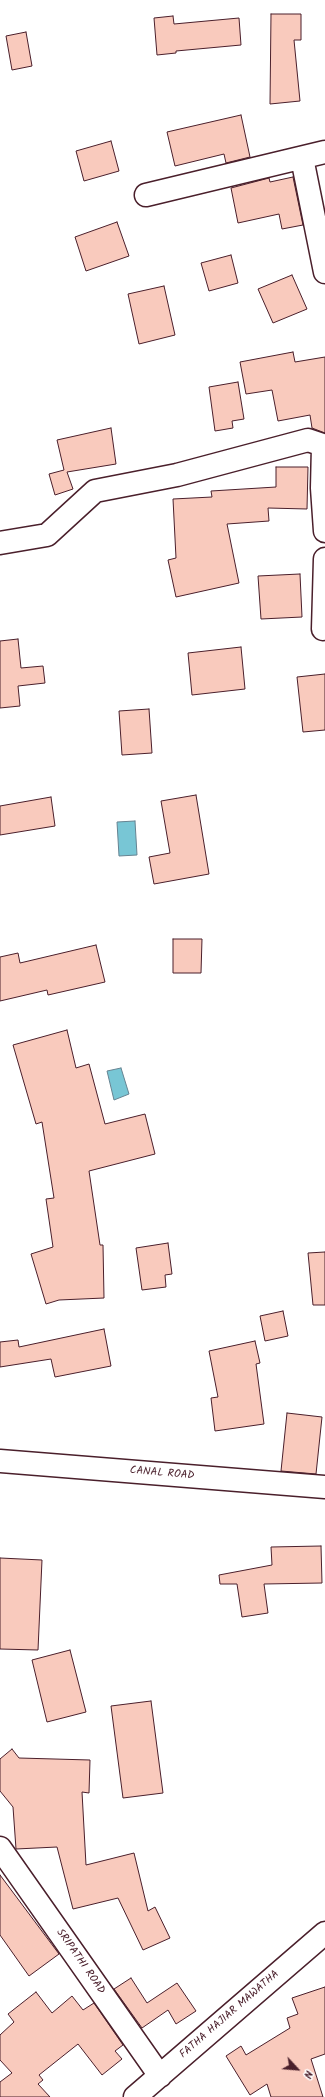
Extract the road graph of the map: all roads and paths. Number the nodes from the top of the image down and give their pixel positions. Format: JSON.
{"nodes":[{"id":1,"x":325,"y":152,"type":"edge"},
{"id":2,"x":302,"y":158,"type":"junction"},
{"id":3,"x":146,"y":196,"type":"dead end"},
{"id":4,"x":325,"y":272,"type":"edge"},
{"id":5,"x":324,"y":446,"type":"edge"},
{"id":6,"x":325,"y":531,"type":"edge"},
{"id":7,"x":0,"y":543,"type":"edge"},
{"id":8,"x":325,"y":559,"type":"edge"},
{"id":9,"x":323,"y":629,"type":"dead end"},
{"id":10,"x":0,"y":1461,"type":"edge"},
{"id":11,"x":325,"y":1487,"type":"edge"},
{"id":12,"x":0,"y":1848,"type":"edge"},
{"id":13,"x":325,"y":1933,"type":"edge"},
{"id":14,"x":160,"y":2076,"type":"junction"},
{"id":15,"x":135,"y":2097,"type":"edge"}],
"edges":[{"from":1,"to":2,"type":"street"},
{"from":2,"to":3,"type":"street"},
{"from":2,"to":4,"type":"street"},
{"from":5,"to":6,"type":"street"},
{"from":5,"to":7,"type":"street"},
{"from":8,"to":9,"type":"street"},
{"from":10,"to":11,"type":"street","name":"CANAL ROAD"},
{"from":12,"to":14,"type":"street","name":"SRIPATHI ROAD"},
{"from":13,"to":14,"type":"street","name":"FATHA HAJIAR MAWATHA"},
{"from":14,"to":15,"type":"street","name":"FATHA HAJIAR MAWATHA"}]}
